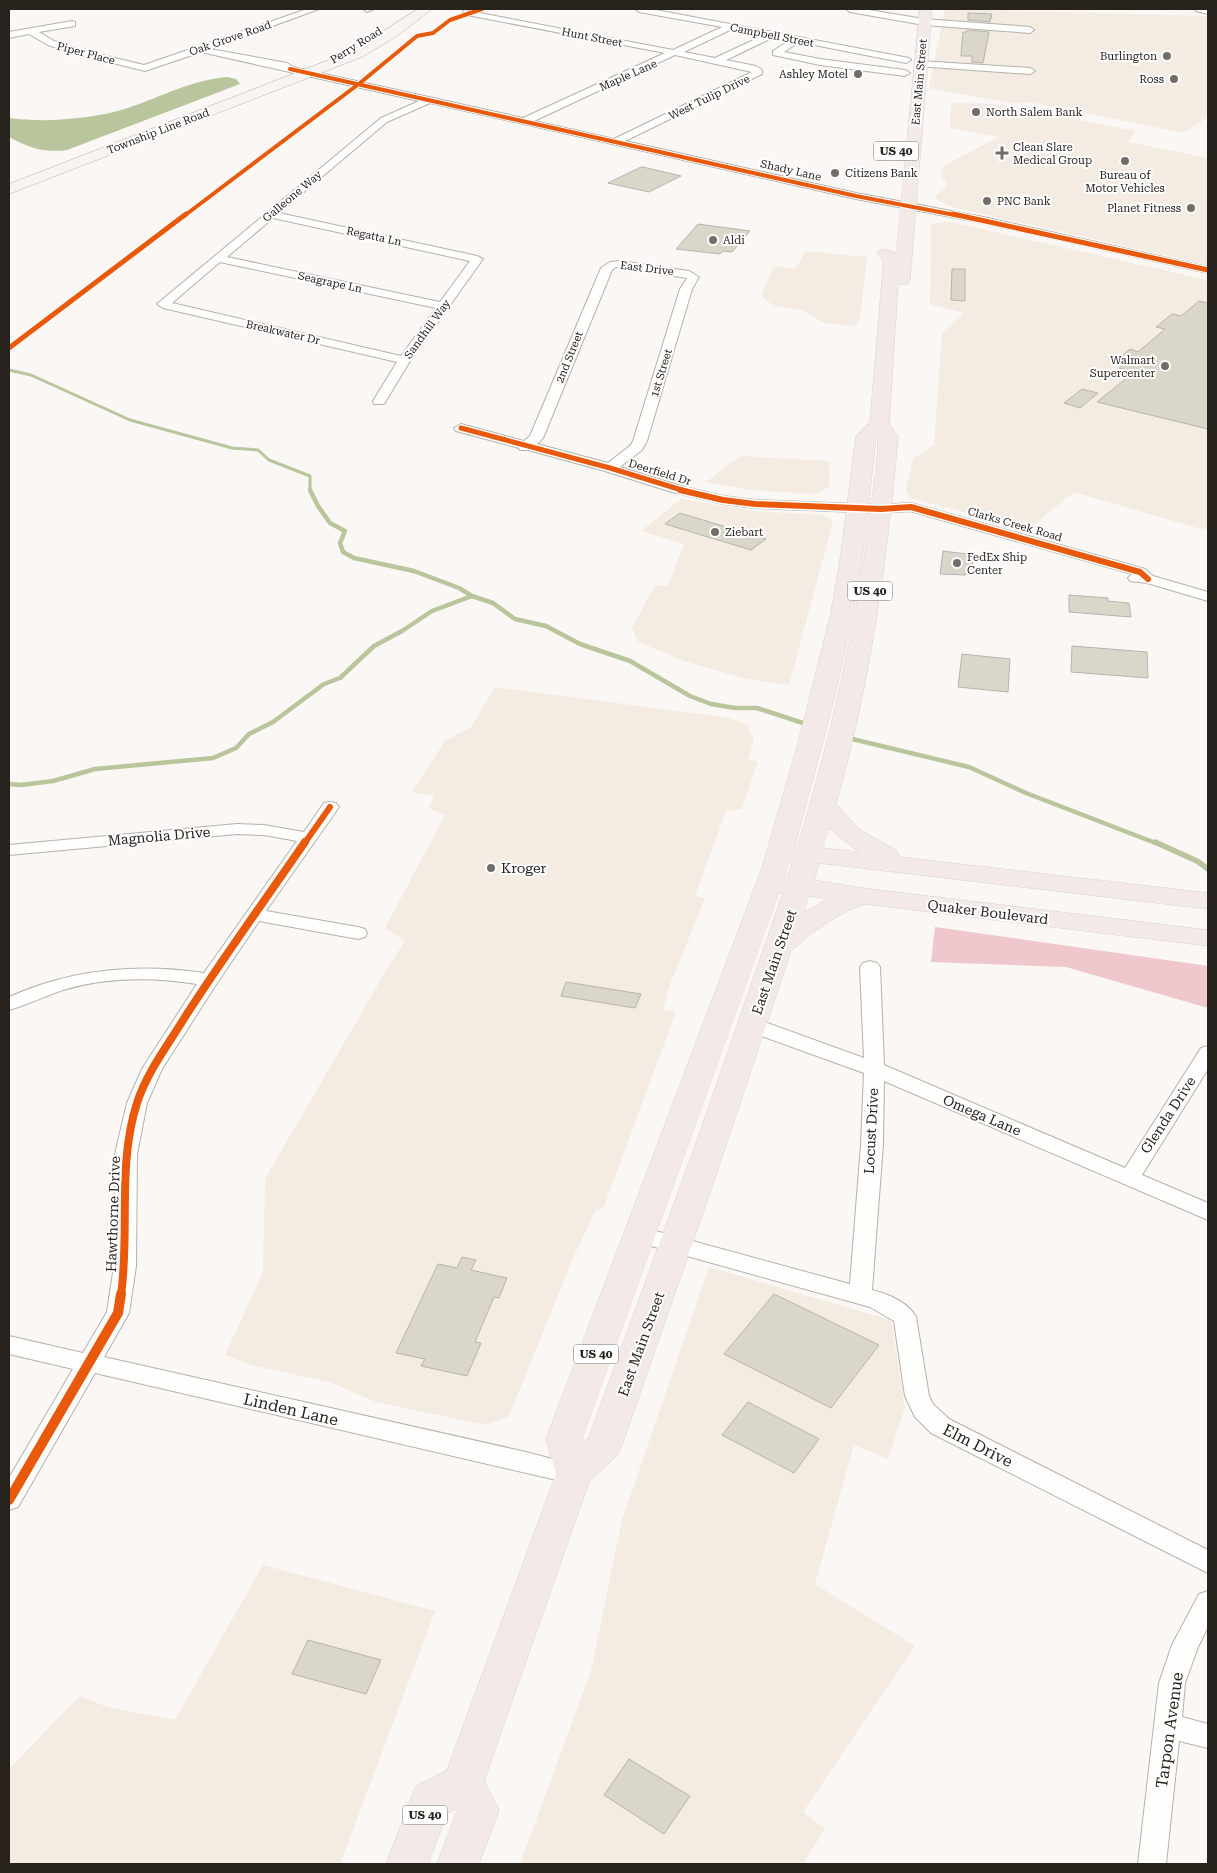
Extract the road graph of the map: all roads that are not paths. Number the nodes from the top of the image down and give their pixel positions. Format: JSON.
{"nodes":[{"id":1,"x":315,"y":9,"type":"edge"},
{"id":2,"x":412,"y":9,"type":"edge"},
{"id":3,"x":426,"y":9,"type":"edge"},
{"id":4,"x":639,"y":9,"type":"edge"},
{"id":5,"x":850,"y":9,"type":"edge"},
{"id":6,"x":1199,"y":9,"type":"edge"},
{"id":7,"x":471,"y":10,"type":"edge"},
{"id":8,"x":1208,"y":11,"type":"edge"},
{"id":9,"x":910,"y":14,"type":"edge"},
{"id":10,"x":925,"y":15,"type":"edge"},
{"id":11,"x":72,"y":24,"type":"dead end"},
{"id":12,"x":730,"y":27,"type":"junction"},
{"id":13,"x":1030,"y":30,"type":"dead end"},
{"id":14,"x":30,"y":31,"type":"junction"},
{"id":15,"x":908,"y":34,"type":"dead end"},
{"id":16,"x":9,"y":35,"type":"edge"},
{"id":17,"x":772,"y":35,"type":"junction"},
{"id":18,"x":798,"y":39,"type":"junction"},
{"id":19,"x":201,"y":48,"type":"junction"},
{"id":20,"x":676,"y":53,"type":"junction"},
{"id":21,"x":222,"y":54,"type":"joint"},
{"id":22,"x":716,"y":61,"type":"junction"},
{"id":23,"x":909,"y":62,"type":"junction"},
{"id":24,"x":145,"y":68,"type":"joint"},
{"id":25,"x":315,"y":71,"type":"junction"},
{"id":26,"x":1030,"y":71,"type":"dead end"},
{"id":27,"x":903,"y":90,"type":"dead end"},
{"id":28,"x":429,"y":100,"type":"junction"},
{"id":29,"x":525,"y":122,"type":"junction"},
{"id":30,"x":615,"y":142,"type":"junction"},
{"id":31,"x":892,"y":186,"type":"dead end"},
{"id":32,"x":9,"y":189,"type":"edge"},
{"id":33,"x":909,"y":205,"type":"junction"},
{"id":34,"x":890,"y":210,"type":"junction"},
{"id":35,"x":271,"y":214,"type":"junction"},
{"id":36,"x":886,"y":247,"type":"dead end"},
{"id":37,"x":218,"y":258,"type":"junction"},
{"id":38,"x":477,"y":259,"type":"joint"},
{"id":39,"x":610,"y":265,"type":"joint"},
{"id":40,"x":1208,"y":270,"type":"edge"},
{"id":41,"x":684,"y":273,"type":"joint"},
{"id":42,"x":890,"y":297,"type":"junction"},
{"id":43,"x":162,"y":304,"type":"joint"},
{"id":44,"x":443,"y":306,"type":"junction"},
{"id":45,"x":404,"y":360,"type":"junction"},
{"id":46,"x":379,"y":401,"type":"dead end"},
{"id":47,"x":461,"y":428,"type":"dead end"},
{"id":48,"x":525,"y":446,"type":"junction"},
{"id":49,"x":610,"y":468,"type":"junction"},
{"id":50,"x":870,"y":509,"type":"junction"},
{"id":51,"x":1208,"y":597,"type":"edge"},
{"id":52,"x":823,"y":804,"type":"junction"},
{"id":53,"x":330,"y":807,"type":"dead end"},
{"id":54,"x":309,"y":838,"type":"junction"},
{"id":55,"x":9,"y":850,"type":"edge"},
{"id":56,"x":779,"y":851,"type":"junction"},
{"id":57,"x":809,"y":854,"type":"junction"},
{"id":58,"x":912,"y":866,"type":"junction"},
{"id":59,"x":769,"y":885,"type":"junction"},
{"id":60,"x":799,"y":886,"type":"junction"},
{"id":61,"x":862,"y":896,"type":"junction"},
{"id":62,"x":1208,"y":901,"type":"edge"},
{"id":63,"x":256,"y":916,"type":"junction"},
{"id":64,"x":358,"y":933,"type":"dead end"},
{"id":65,"x":1208,"y":938,"type":"edge"},
{"id":66,"x":779,"y":947,"type":"junction"},
{"id":67,"x":870,"y":967,"type":"dead end"},
{"id":68,"x":209,"y":980,"type":"junction"},
{"id":69,"x":9,"y":1004,"type":"edge"},
{"id":70,"x":752,"y":1025,"type":"junction"},
{"id":71,"x":1208,"y":1053,"type":"edge"},
{"id":72,"x":874,"y":1069,"type":"junction"},
{"id":73,"x":1129,"y":1178,"type":"junction"},
{"id":74,"x":1208,"y":1212,"type":"edge"},
{"id":75,"x":640,"y":1235,"type":"junction"},
{"id":76,"x":676,"y":1245,"type":"junction"},
{"id":77,"x":860,"y":1296,"type":"junction"},
{"id":78,"x":9,"y":1345,"type":"edge"},
{"id":79,"x":90,"y":1364,"type":"junction"},
{"id":80,"x":574,"y":1474,"type":"junction"},
{"id":81,"x":9,"y":1500,"type":"edge"},
{"id":82,"x":1208,"y":1562,"type":"edge"},
{"id":83,"x":1208,"y":1602,"type":"edge"},
{"id":84,"x":1167,"y":1725,"type":"junction"},
{"id":85,"x":1208,"y":1736,"type":"edge"},
{"id":86,"x":463,"y":1783,"type":"junction"},
{"id":87,"x":407,"y":1864,"type":"edge"},
{"id":88,"x":458,"y":1864,"type":"edge"},
{"id":89,"x":1152,"y":1864,"type":"edge"}],
"edges":[{"from":1,"to":19,"type":"street","name":"Oak Grove Road"},
{"from":2,"to":25,"type":"street","name":"Perry Road"},
{"from":3,"to":25,"type":"street","name":"Perry Road"},
{"from":4,"to":12,"type":"street","name":"Campbell Street"},
{"from":5,"to":9,"type":"street"},
{"from":6,"to":8,"type":"street"},
{"from":7,"to":20,"type":"street","name":"Hunt Street"},
{"from":9,"to":10,"type":"street"},
{"from":9,"to":15,"type":"main road","name":"East Main Street"},
{"from":10,"to":13,"type":"street"},
{"from":10,"to":23,"type":"main road","name":"East Main Street","number":"US 40"},
{"from":11,"to":14,"type":"street"},
{"from":12,"to":17,"type":"street","name":"Campbell Street"},
{"from":12,"to":20,"type":"street","name":"Maple Lane"},
{"from":14,"to":16,"type":"street"},
{"from":14,"to":24,"type":"street","name":"Piper Place"},
{"from":17,"to":18,"type":"street","name":"Campbell Street"},
{"from":17,"to":22,"type":"street"},
{"from":18,"to":23,"type":"street","name":"Campbell Street"},
{"from":18,"to":23,"type":"street"},
{"from":19,"to":21,"type":"street"},
{"from":19,"to":24,"type":"street","name":"Oak Grove Road"},
{"from":20,"to":22,"type":"street","name":"Hunt Street"},
{"from":20,"to":29,"type":"street","name":"Maple Lane"},
{"from":21,"to":25,"type":"street"},
{"from":22,"to":30,"type":"street","name":"West Tulip Drive"},
{"from":23,"to":26,"type":"street"},
{"from":23,"to":27,"type":"main road","name":"East Main Street","number":"US 40"},
{"from":23,"to":33,"type":"main road","name":"East Main Street","number":"US 40"},
{"from":25,"to":28,"type":"street","name":"Shady Lane"},
{"from":25,"to":32,"type":"street","name":"Township Line Road"},
{"from":28,"to":29,"type":"street","name":"Shady Lane"},
{"from":28,"to":35,"type":"street","name":"Galleone Way"},
{"from":29,"to":30,"type":"street","name":"Shady Lane"},
{"from":30,"to":34,"type":"street","name":"Shady Lane"},
{"from":31,"to":34,"type":"main road"},
{"from":33,"to":34,"type":"street","name":"Shady Lane"},
{"from":33,"to":40,"type":"street","name":"Shady Lane"},
{"from":33,"to":42,"type":"main road","name":"East Main Street","number":"US 40"},
{"from":35,"to":37,"type":"street","name":"Galleone Way"},
{"from":35,"to":38,"type":"street","name":"Regatta Ln"},
{"from":36,"to":42,"type":"main road"},
{"from":37,"to":43,"type":"street","name":"Galleone Way"},
{"from":37,"to":44,"type":"street","name":"Seagrape Ln"},
{"from":38,"to":44,"type":"street","name":"Sandhill Way"},
{"from":39,"to":41,"type":"street","name":"East Drive"},
{"from":39,"to":48,"type":"street","name":"2nd Street"},
{"from":41,"to":49,"type":"street","name":"1st Street"},
{"from":42,"to":50,"type":"main road","name":"East Main Street","number":"US 40"},
{"from":43,"to":45,"type":"street","name":"Breakwater Dr"},
{"from":44,"to":45,"type":"street","name":"Sandhill Way"},
{"from":45,"to":46,"type":"street","name":"Sandhill Way"},
{"from":47,"to":48,"type":"street","name":"Deerfield Dr"},
{"from":48,"to":49,"type":"street","name":"Deerfield Dr"},
{"from":49,"to":50,"type":"street","name":"Deerfield Dr"},
{"from":50,"to":51,"type":"street","name":"Clarks Creek Road"},
{"from":50,"to":52,"type":"main road","name":"East Main Street","number":"US 40"},
{"from":50,"to":56,"type":"main road","name":"East Main Street","number":"US 40"},
{"from":52,"to":57,"type":"main road","name":"East Main Street","number":"US 40"},
{"from":52,"to":58,"type":"main road"},
{"from":53,"to":54,"type":"street","name":"Hawthorne Drive"},
{"from":54,"to":55,"type":"street","name":"Magnolia Drive"},
{"from":54,"to":63,"type":"street","name":"Hawthorne Drive"},
{"from":56,"to":57,"type":"main road"},
{"from":56,"to":59,"type":"main road","name":"East Main Street","number":"US 40"},
{"from":57,"to":58,"type":"main road"},
{"from":57,"to":60,"type":"main road","name":"East Main Street","number":"US 40"},
{"from":58,"to":62,"type":"main road"},
{"from":59,"to":60,"type":"main road","name":"Quaker Boulevard"},
{"from":59,"to":75,"type":"main road","name":"East Main Street","number":"US 40"},
{"from":60,"to":61,"type":"main road","name":"Quaker Boulevard"},
{"from":60,"to":66,"type":"main road","name":"East Main Street","number":"US 40"},
{"from":61,"to":65,"type":"main road","name":"Quaker Boulevard"},
{"from":61,"to":66,"type":"main road"},
{"from":63,"to":64,"type":"street"},
{"from":63,"to":68,"type":"street","name":"Hawthorne Drive"},
{"from":66,"to":70,"type":"main road","name":"East Main Street","number":"US 40"},
{"from":67,"to":72,"type":"street","name":"Locust Drive"},
{"from":68,"to":69,"type":"street"},
{"from":68,"to":79,"type":"street","name":"Hawthorne Drive"},
{"from":70,"to":72,"type":"street","name":"Omega Lane"},
{"from":70,"to":76,"type":"main road","name":"East Main Street","number":"US 40"},
{"from":71,"to":73,"type":"street","name":"Glenda Drive"},
{"from":72,"to":73,"type":"street","name":"Omega Lane"},
{"from":72,"to":77,"type":"street","name":"Locust Drive"},
{"from":73,"to":74,"type":"street","name":"Omega Lane"},
{"from":75,"to":76,"type":"street","name":"Elm Drive"},
{"from":75,"to":80,"type":"main road","name":"East Main Street","number":"US 40"},
{"from":76,"to":77,"type":"street","name":"Elm Drive"},
{"from":76,"to":80,"type":"main road","name":"East Main Street","number":"US 40"},
{"from":77,"to":82,"type":"street","name":"Elm Drive"},
{"from":78,"to":79,"type":"street","name":"Linden Lane"},
{"from":79,"to":80,"type":"street","name":"Linden Lane"},
{"from":79,"to":81,"type":"street","name":"Hawthorne Drive"},
{"from":80,"to":86,"type":"main road","name":"East Main Street","number":"US 40"},
{"from":83,"to":84,"type":"street","name":"Tarpon Avenue"},
{"from":84,"to":85,"type":"street"},
{"from":84,"to":89,"type":"street","name":"Tarpon Avenue"},
{"from":86,"to":87,"type":"main road","number":"US 40"},
{"from":86,"to":88,"type":"main road"}]}
